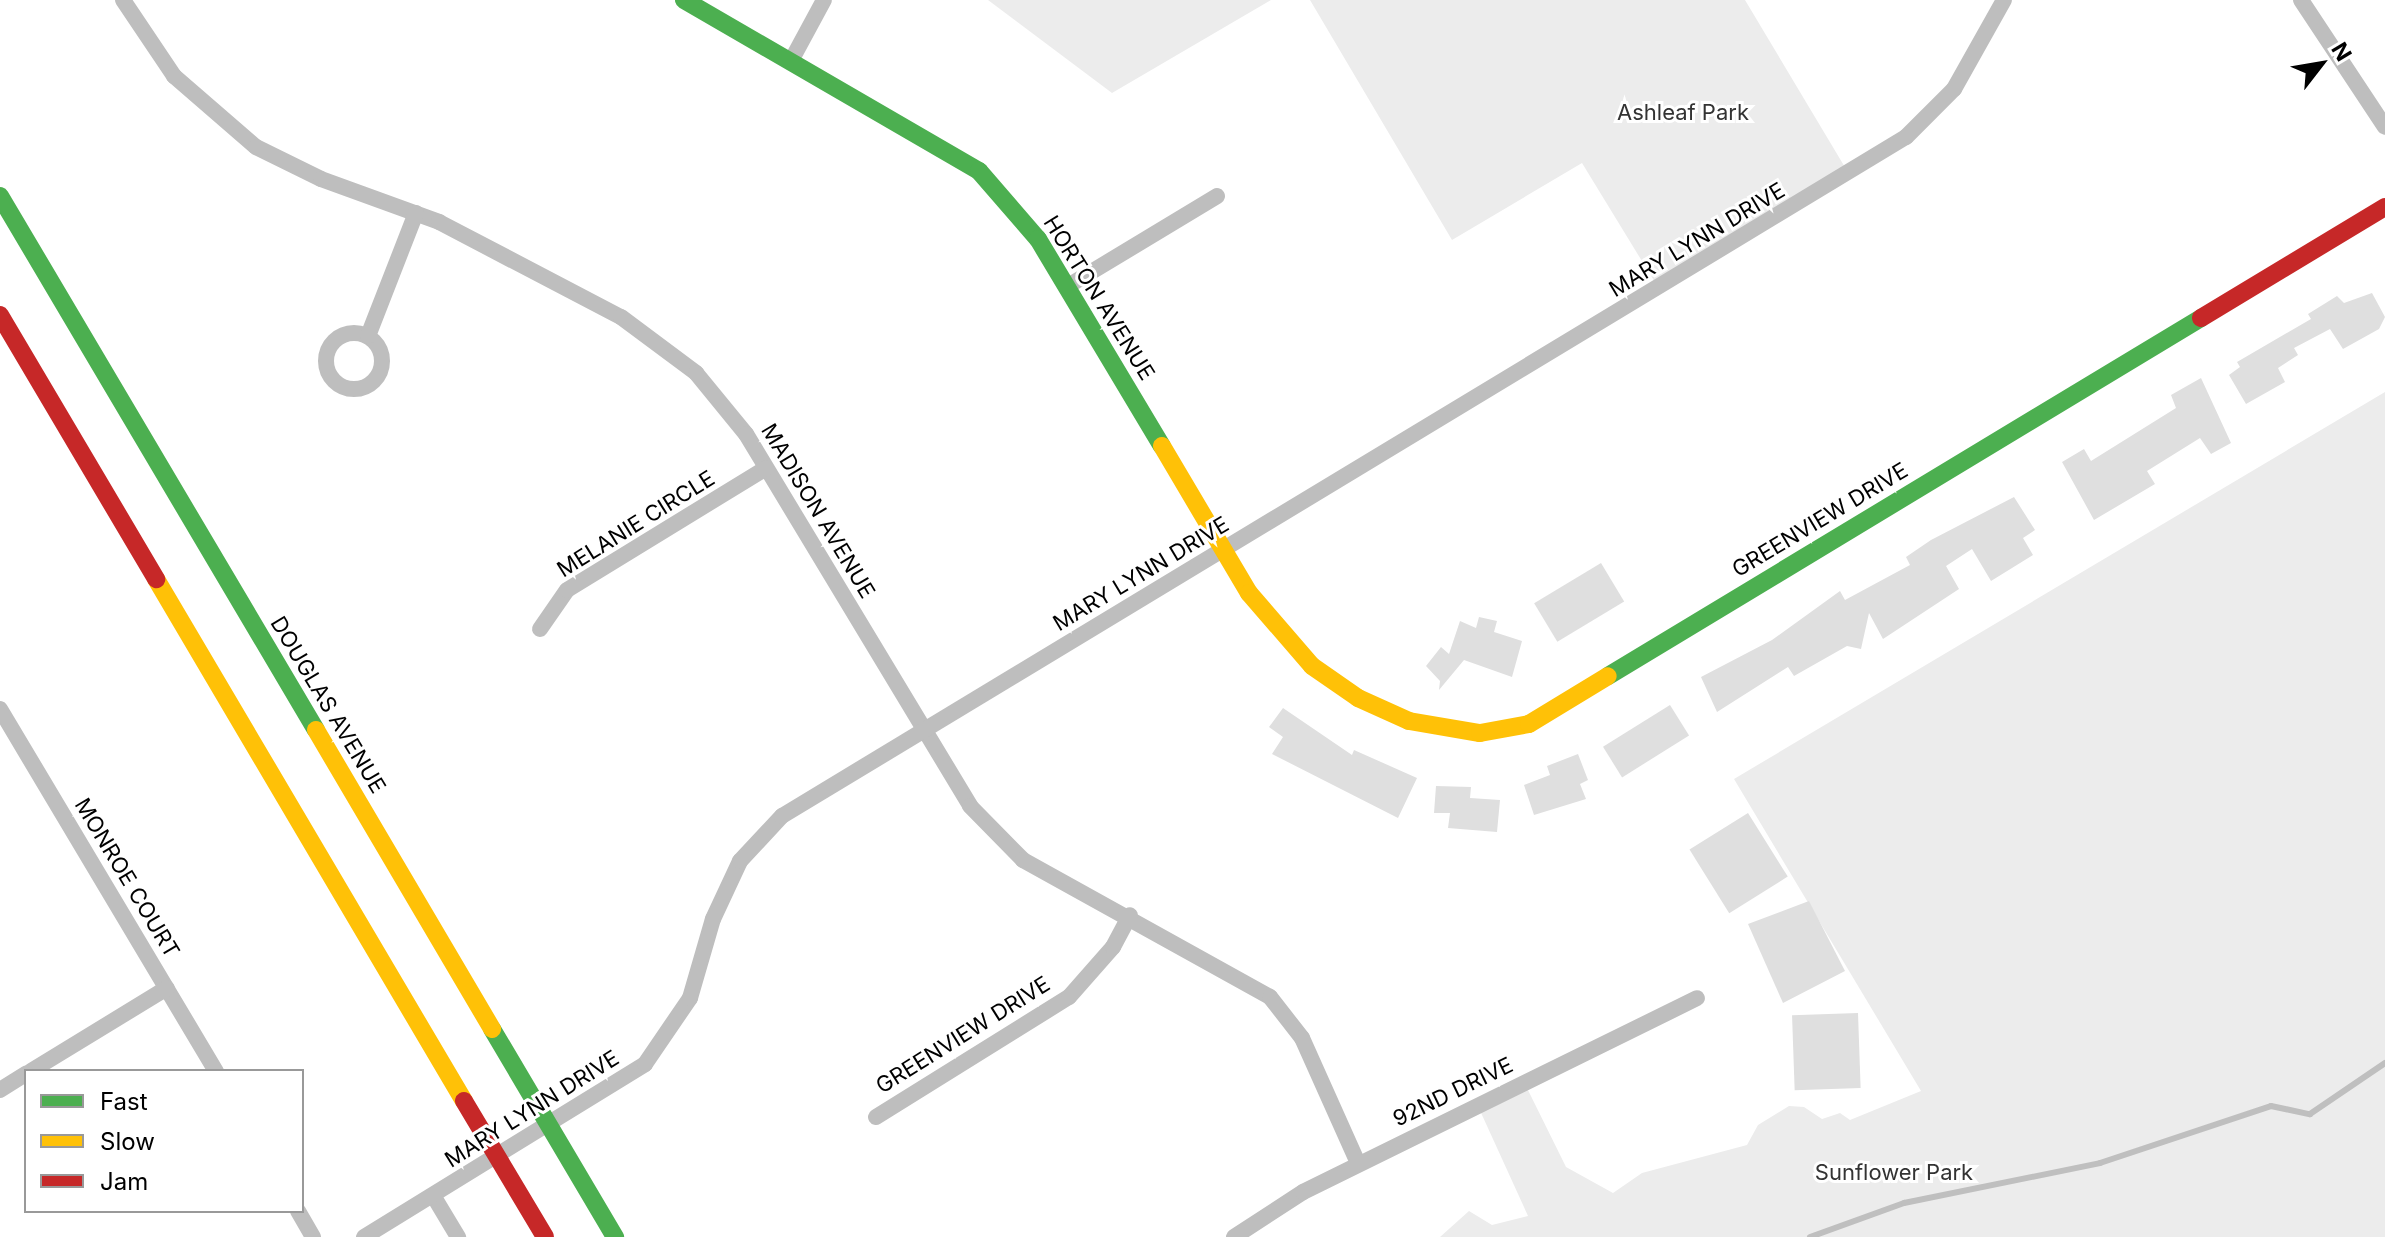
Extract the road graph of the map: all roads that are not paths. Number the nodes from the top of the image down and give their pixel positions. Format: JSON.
{"nodes":[{"id":1,"x":123,"y":0,"type":"edge"},
{"id":2,"x":684,"y":0,"type":"edge"},
{"id":3,"x":824,"y":0,"type":"edge"},
{"id":4,"x":2004,"y":0,"type":"edge"},
{"id":5,"x":2301,"y":0,"type":"edge"},
{"id":6,"x":791,"y":61,"type":"junction"},
{"id":7,"x":2385,"y":127,"type":"edge"},
{"id":8,"x":0,"y":196,"type":"edge"},
{"id":9,"x":1217,"y":196,"type":"dead end"},
{"id":10,"x":2385,"y":207,"type":"edge"},
{"id":11,"x":416,"y":213,"type":"junction"},
{"id":12,"x":1068,"y":286,"type":"junction"},
{"id":13,"x":0,"y":315,"type":"edge"},
{"id":14,"x":368,"y":336,"type":"dead end"},
{"id":15,"x":766,"y":468,"type":"junction"},
{"id":16,"x":1224,"y":550,"type":"junction"},
{"id":17,"x":1275,"y":623,"type":"joint"},
{"id":18,"x":540,"y":629,"type":"dead end"},
{"id":19,"x":0,"y":709,"type":"edge"},
{"id":20,"x":923,"y":730,"type":"junction"},
{"id":21,"x":1130,"y":915,"type":"junction"},
{"id":22,"x":167,"y":988,"type":"junction"},
{"id":23,"x":1697,"y":998,"type":"dead end"},
{"id":24,"x":33,"y":1069,"type":"edge"},
{"id":25,"x":215,"y":1069,"type":"edge"},
{"id":26,"x":24,"y":1075,"type":"edge"},
{"id":27,"x":0,"y":1090,"type":"edge"},
{"id":28,"x":876,"y":1117,"type":"dead end"},
{"id":29,"x":548,"y":1125,"type":"junction"},
{"id":30,"x":497,"y":1157,"type":"junction"},
{"id":31,"x":1358,"y":1163,"type":"junction"},
{"id":32,"x":434,"y":1197,"type":"junction"},
{"id":33,"x":299,"y":1213,"type":"edge"},
{"id":34,"x":313,"y":1237,"type":"edge"},
{"id":35,"x":364,"y":1237,"type":"edge"},
{"id":36,"x":458,"y":1237,"type":"edge"},
{"id":37,"x":545,"y":1237,"type":"edge"},
{"id":38,"x":615,"y":1237,"type":"edge"},
{"id":39,"x":1234,"y":1237,"type":"edge"}],
"edges":[{"from":1,"to":11,"type":"street","name":"MADISON AVENUE"},
{"from":2,"to":6,"type":"main road","name":"HORTON AVENUE"},
{"from":3,"to":6,"type":"street"},
{"from":4,"to":16,"type":"street","name":"MARY LYNN DRIVE"},
{"from":5,"to":7,"type":"street"},
{"from":6,"to":12,"type":"main road","name":"HORTON AVENUE"},
{"from":8,"to":29,"type":"main road","name":"DOUGLAS AVENUE"},
{"from":9,"to":12,"type":"street"},
{"from":10,"to":17,"type":"main road","name":"GREENVIEW DRIVE"},
{"from":11,"to":14,"type":"street"},
{"from":11,"to":15,"type":"street","name":"MADISON AVENUE"},
{"from":12,"to":16,"type":"main road","name":"HORTON AVENUE"},
{"from":13,"to":30,"type":"main road"},
{"from":15,"to":18,"type":"street","name":"MELANIE CIRCLE"},
{"from":15,"to":20,"type":"street","name":"MADISON AVENUE"},
{"from":16,"to":17,"type":"main road","name":"HORTON AVENUE"},
{"from":16,"to":20,"type":"street","name":"MARY LYNN DRIVE"},
{"from":19,"to":22,"type":"street","name":"MONROE COURT"},
{"from":20,"to":21,"type":"street","name":"MADISON AVENUE"},
{"from":20,"to":29,"type":"street","name":"MARY LYNN DRIVE"},
{"from":21,"to":28,"type":"street","name":"GREENVIEW DRIVE"},
{"from":21,"to":31,"type":"street","name":"MADISON AVENUE"},
{"from":22,"to":24,"type":"street"},
{"from":22,"to":25,"type":"street","name":"MONROE COURT"},
{"from":23,"to":31,"type":"street","name":"92ND DRIVE"},
{"from":26,"to":27,"type":"street"},
{"from":29,"to":30,"type":"street","name":"MARY LYNN DRIVE"},
{"from":29,"to":38,"type":"main road","name":"DOUGLAS AVENUE"},
{"from":30,"to":32,"type":"street","name":"MARY LYNN DRIVE"},
{"from":30,"to":37,"type":"main road"},
{"from":31,"to":39,"type":"street","name":"92ND DRIVE"},
{"from":32,"to":35,"type":"street","name":"MARY LYNN DRIVE"},
{"from":32,"to":36,"type":"street"},
{"from":33,"to":34,"type":"street"}]}
